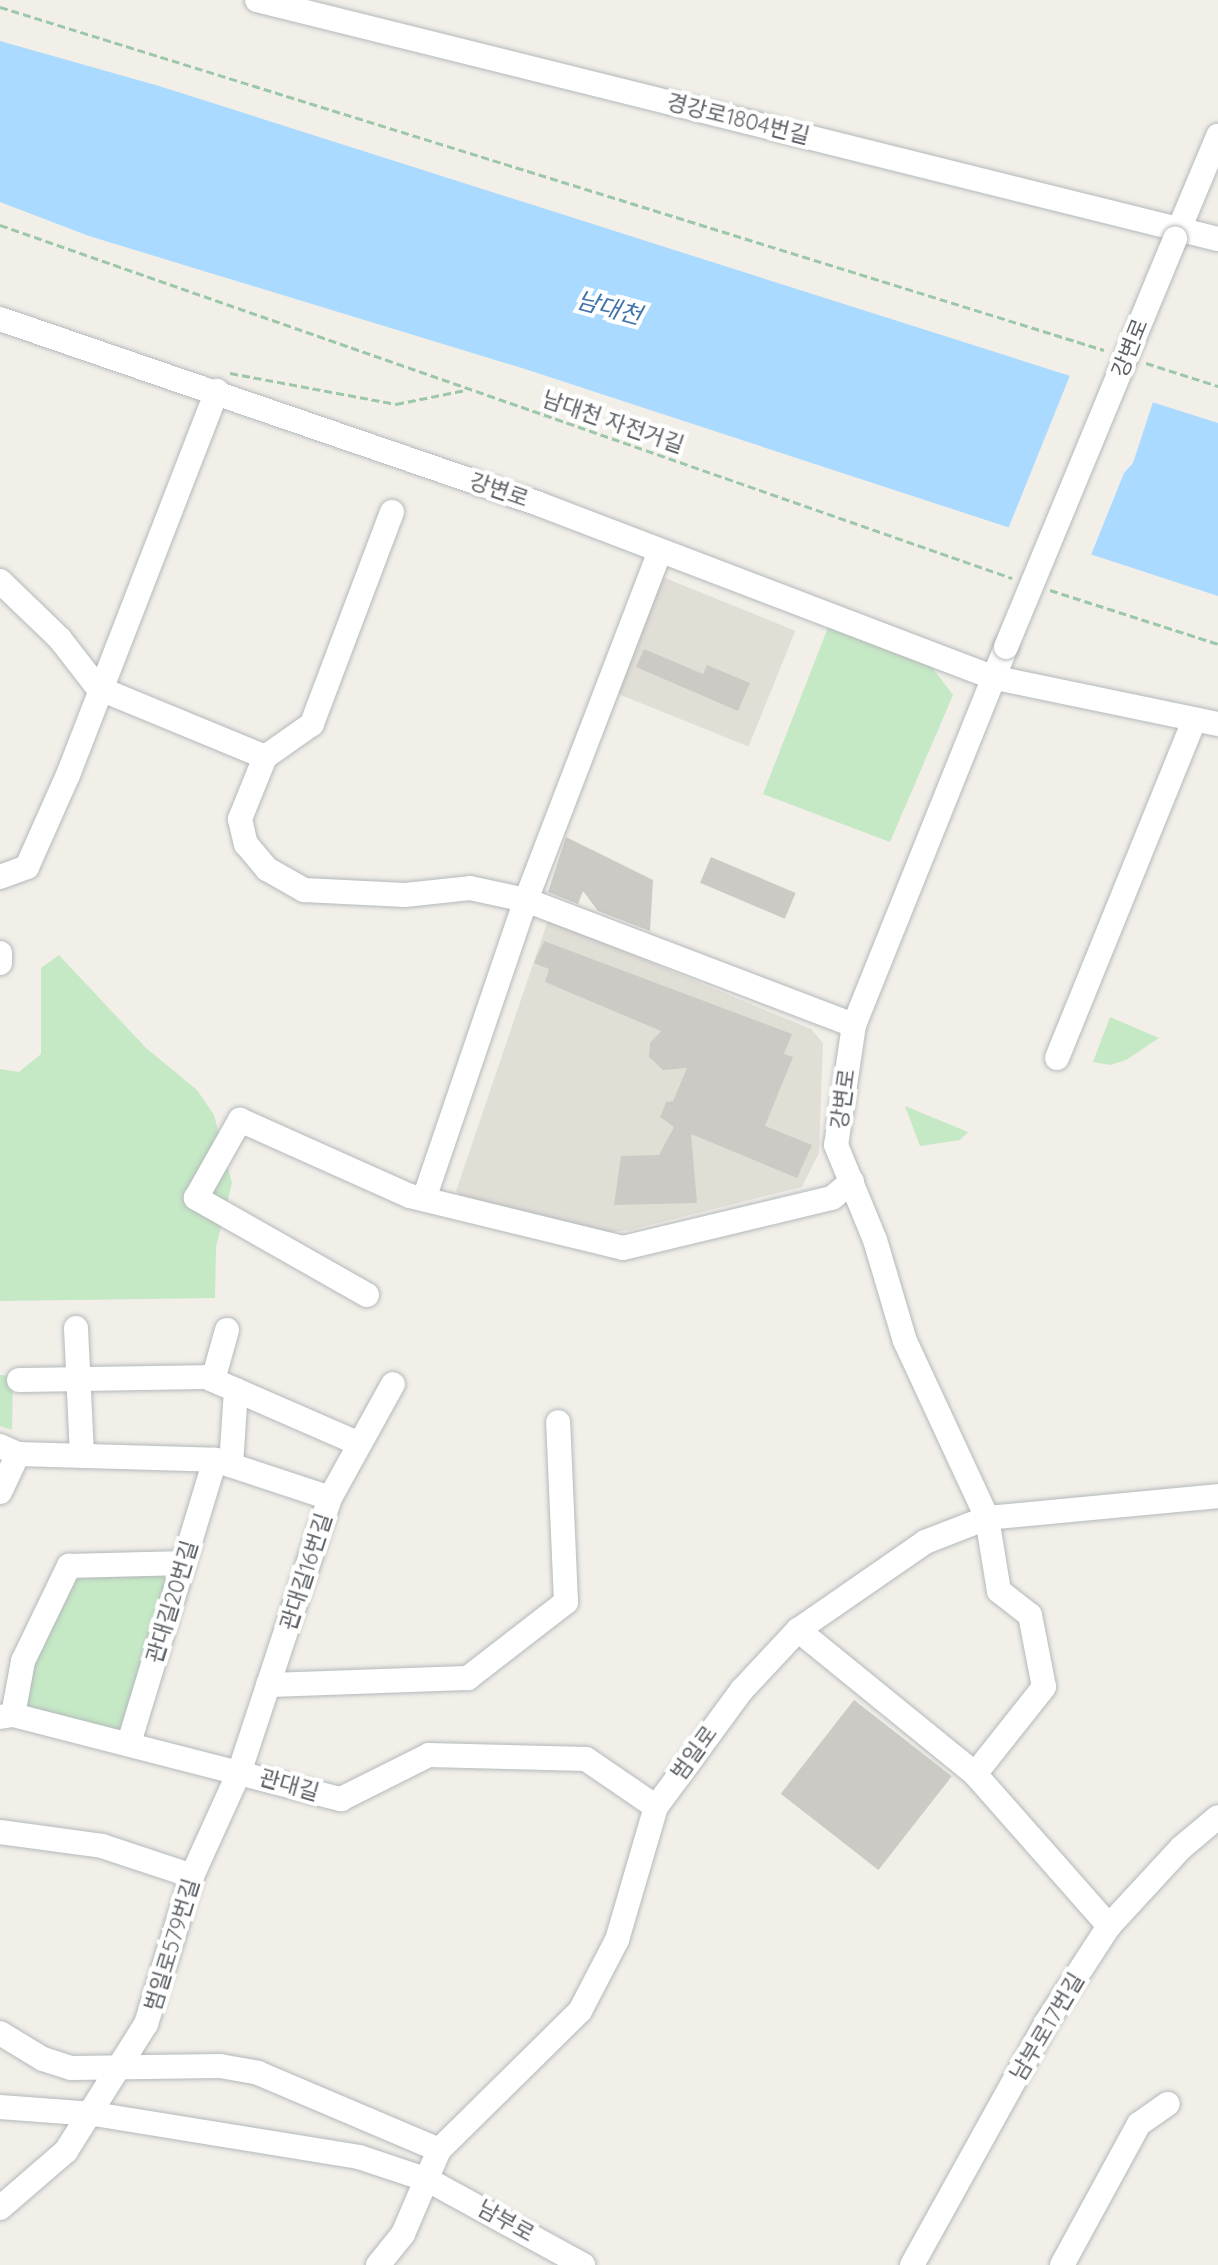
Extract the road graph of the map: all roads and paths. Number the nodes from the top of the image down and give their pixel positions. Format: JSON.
{"nodes":[{"id":1,"x":257,"y":0,"type":"edge"},
{"id":2,"x":0,"y":7,"type":"edge"},
{"id":3,"x":1218,"y":136,"type":"edge"},
{"id":4,"x":0,"y":225,"type":"edge"},
{"id":5,"x":1177,"y":233,"type":"junction"},
{"id":6,"x":1218,"y":239,"type":"edge"},
{"id":7,"x":0,"y":319,"type":"edge"},
{"id":8,"x":1106,"y":351,"type":"dead end"},
{"id":9,"x":1136,"y":360,"type":"dead end"},
{"id":10,"x":1218,"y":386,"type":"edge"},
{"id":11,"x":212,"y":389,"type":"junction"},
{"id":12,"x":470,"y":389,"type":"junction"},
{"id":13,"x":392,"y":512,"type":"dead end"},
{"id":14,"x":659,"y":553,"type":"junction"},
{"id":15,"x":0,"y":581,"type":"edge"},
{"id":16,"x":1020,"y":581,"type":"dead end"},
{"id":17,"x":1035,"y":586,"type":"dead end"},
{"id":18,"x":1218,"y":644,"type":"edge"},
{"id":19,"x":991,"y":677,"type":"junction"},
{"id":20,"x":98,"y":688,"type":"junction"},
{"id":21,"x":1206,"y":722,"type":"edge"},
{"id":22,"x":265,"y":757,"type":"junction"},
{"id":23,"x":0,"y":877,"type":"edge"},
{"id":24,"x":526,"y":900,"type":"junction"},
{"id":25,"x":0,"y":953,"type":"edge"},
{"id":26,"x":0,"y":963,"type":"edge"},
{"id":27,"x":854,"y":1025,"type":"junction"},
{"id":28,"x":1057,"y":1058,"type":"dead end"},
{"id":29,"x":852,"y":1181,"type":"junction"},
{"id":30,"x":424,"y":1199,"type":"junction"},
{"id":31,"x":367,"y":1295,"type":"dead end"},
{"id":32,"x":76,"y":1328,"type":"dead end"},
{"id":33,"x":227,"y":1330,"type":"dead end"},
{"id":34,"x":77,"y":1379,"type":"junction"},
{"id":35,"x":19,"y":1380,"type":"dead end"},
{"id":36,"x":213,"y":1380,"type":"junction"},
{"id":37,"x":393,"y":1384,"type":"dead end"},
{"id":38,"x":236,"y":1390,"type":"junction"},
{"id":39,"x":558,"y":1422,"type":"dead end"},
{"id":40,"x":359,"y":1444,"type":"junction"},
{"id":41,"x":9,"y":1450,"type":"edge"},
{"id":42,"x":82,"y":1456,"type":"junction"},
{"id":43,"x":223,"y":1463,"type":"junction"},
{"id":44,"x":0,"y":1492,"type":"edge"},
{"id":45,"x":1218,"y":1496,"type":"edge"},
{"id":46,"x":330,"y":1498,"type":"junction"},
{"id":47,"x":987,"y":1518,"type":"junction"},
{"id":48,"x":184,"y":1563,"type":"junction"},
{"id":49,"x":798,"y":1630,"type":"junction"},
{"id":50,"x":268,"y":1685,"type":"junction"},
{"id":51,"x":7,"y":1716,"type":"edge"},
{"id":52,"x":129,"y":1743,"type":"junction"},
{"id":53,"x":240,"y":1770,"type":"junction"},
{"id":54,"x":975,"y":1774,"type":"junction"},
{"id":55,"x":656,"y":1807,"type":"junction"},
{"id":56,"x":1217,"y":1820,"type":"edge"},
{"id":57,"x":0,"y":1832,"type":"edge"},
{"id":58,"x":192,"y":1876,"type":"junction"},
{"id":59,"x":1109,"y":1926,"type":"junction"},
{"id":60,"x":0,"y":2033,"type":"edge"},
{"id":61,"x":126,"y":2064,"type":"junction"},
{"id":62,"x":1168,"y":2104,"type":"dead end"},
{"id":63,"x":0,"y":2107,"type":"edge"},
{"id":64,"x":94,"y":2114,"type":"junction"},
{"id":65,"x":439,"y":2150,"type":"junction"},
{"id":66,"x":428,"y":2180,"type":"junction"},
{"id":67,"x":0,"y":2208,"type":"edge"},
{"id":68,"x":378,"y":2265,"type":"edge"},
{"id":69,"x":583,"y":2265,"type":"edge"},
{"id":70,"x":912,"y":2265,"type":"edge"},
{"id":71,"x":1062,"y":2265,"type":"edge"}],
"edges":[{"from":1,"to":5,"type":"street","name":"경강로1804번길"},
{"from":2,"to":8,"type":"path"},
{"from":3,"to":5,"type":"street","name":"강변로"},
{"from":4,"to":12,"type":"path","name":"남대천 자전거길"},
{"from":5,"to":6,"type":"street","name":"경강로1804번길"},
{"from":5,"to":19,"type":"street","name":"강변로","bridge":true},
{"from":7,"to":11,"type":"street","name":"강변로"},
{"from":9,"to":10,"type":"path"},
{"from":11,"to":12,"type":"path"},
{"from":11,"to":14,"type":"street","name":"강변로"},
{"from":11,"to":20,"type":"street"},
{"from":12,"to":16,"type":"path","name":"남대천 자전거길"},
{"from":13,"to":22,"type":"street"},
{"from":14,"to":19,"type":"street","name":"강변로"},
{"from":14,"to":24,"type":"street"},
{"from":15,"to":20,"type":"street"},
{"from":17,"to":18,"type":"path"},
{"from":19,"to":21,"type":"street","name":"강변로"},
{"from":19,"to":27,"type":"street","name":"강변로"},
{"from":20,"to":22,"type":"street"},
{"from":20,"to":23,"type":"street"},
{"from":21,"to":28,"type":"street"},
{"from":22,"to":24,"type":"street"},
{"from":24,"to":27,"type":"street"},
{"from":24,"to":30,"type":"street"},
{"from":25,"to":26,"type":"street"},
{"from":27,"to":29,"type":"street","name":"강변로"},
{"from":29,"to":30,"type":"street"},
{"from":29,"to":47,"type":"street","name":"강변로"},
{"from":30,"to":31,"type":"street"},
{"from":32,"to":34,"type":"street"},
{"from":33,"to":36,"type":"street"},
{"from":34,"to":35,"type":"street"},
{"from":34,"to":36,"type":"street"},
{"from":34,"to":42,"type":"street"},
{"from":36,"to":38,"type":"street"},
{"from":37,"to":40,"type":"street","name":"관대길16번길"},
{"from":38,"to":40,"type":"street"},
{"from":38,"to":43,"type":"street","name":"관대길20번길"},
{"from":39,"to":50,"type":"street"},
{"from":40,"to":46,"type":"street","name":"관대길16번길"},
{"from":41,"to":42,"type":"street"},
{"from":41,"to":44,"type":"street"},
{"from":42,"to":43,"type":"street"},
{"from":43,"to":46,"type":"street"},
{"from":43,"to":48,"type":"street","name":"관대길20번길"},
{"from":45,"to":47,"type":"street","name":"범일로"},
{"from":46,"to":50,"type":"street","name":"관대길16번길"},
{"from":47,"to":49,"type":"street","name":"범일로"},
{"from":47,"to":54,"type":"street","name":"강변로"},
{"from":48,"to":51,"type":"street"},
{"from":48,"to":52,"type":"street","name":"관대길20번길"},
{"from":49,"to":54,"type":"street"},
{"from":49,"to":55,"type":"street","name":"범일로"},
{"from":50,"to":53,"type":"street","name":"관대길16번길"},
{"from":51,"to":52,"type":"street","name":"관대길"},
{"from":52,"to":53,"type":"street","name":"관대길"},
{"from":53,"to":55,"type":"street","name":"관대길"},
{"from":53,"to":58,"type":"street","name":"범일로579번길"},
{"from":54,"to":59,"type":"street"},
{"from":55,"to":65,"type":"street","name":"범일로"},
{"from":56,"to":59,"type":"street","name":"남부로17번길"},
{"from":57,"to":58,"type":"street"},
{"from":58,"to":61,"type":"street","name":"범일로579번길"},
{"from":59,"to":70,"type":"street","name":"남부로17번길"},
{"from":60,"to":61,"type":"street"},
{"from":61,"to":64,"type":"street","name":"범일로579번길"},
{"from":61,"to":65,"type":"street"},
{"from":62,"to":71,"type":"street"},
{"from":63,"to":64,"type":"street"},
{"from":64,"to":66,"type":"street"},
{"from":64,"to":67,"type":"street","name":"범일로579번길"},
{"from":65,"to":66,"type":"street","name":"범일로"},
{"from":66,"to":68,"type":"street","name":"범일로"},
{"from":66,"to":69,"type":"street","name":"남부로"}]}
